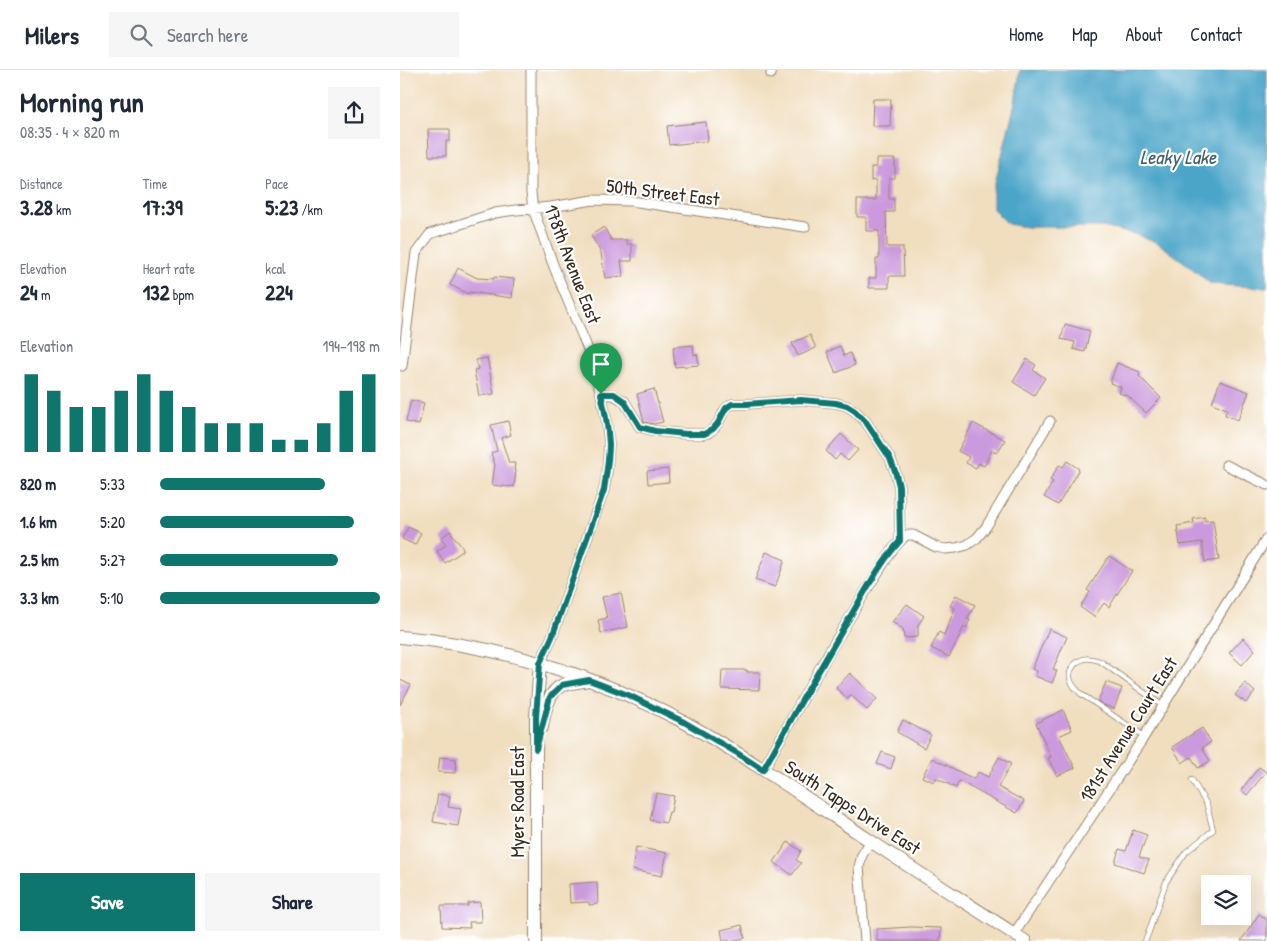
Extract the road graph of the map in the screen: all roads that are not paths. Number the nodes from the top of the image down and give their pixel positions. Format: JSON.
{"nodes":[{"id":1,"x":531,"y":70,"type":"edge"},
{"id":2,"x":533,"y":209,"type":"junction"},
{"id":3,"x":806,"y":227,"type":"dead end"},
{"id":4,"x":402,"y":366,"type":"dead end"},
{"id":5,"x":601,"y":394,"type":"junction"},
{"id":6,"x":1050,"y":422,"type":"dead end"},
{"id":7,"x":1226,"y":465,"type":"dead end"},
{"id":8,"x":1267,"y":485,"type":"edge"},
{"id":9,"x":1267,"y":538,"type":"edge"},
{"id":10,"x":900,"y":541,"type":"junction"},
{"id":11,"x":400,"y":637,"type":"edge"},
{"id":12,"x":540,"y":663,"type":"junction"},
{"id":13,"x":589,"y":680,"type":"junction"},
{"id":14,"x":1163,"y":706,"type":"junction"},
{"id":15,"x":1144,"y":736,"type":"junction"},
{"id":16,"x":536,"y":749,"type":"junction"},
{"id":17,"x":763,"y":770,"type":"junction"},
{"id":18,"x":1192,"y":780,"type":"dead end"},
{"id":19,"x":871,"y":841,"type":"junction"},
{"id":20,"x":1020,"y":938,"type":"edge"},
{"id":21,"x":536,"y":941,"type":"edge"},
{"id":22,"x":865,"y":941,"type":"edge"},
{"id":23,"x":1145,"y":941,"type":"edge"}],
"edges":[{"from":1,"to":2,"type":"street","name":"178th Avenue East"},
{"from":2,"to":3,"type":"street","name":"50th Street East"},
{"from":2,"to":4,"type":"street","name":"50th Street East"},
{"from":2,"to":5,"type":"street","name":"178th Avenue East"},
{"from":5,"to":10,"type":"street"},
{"from":5,"to":12,"type":"street","name":"178th Avenue East"},
{"from":6,"to":10,"type":"street"},
{"from":7,"to":8,"type":"street"},
{"from":9,"to":14,"type":"street","name":"181st Avenue Court East"},
{"from":10,"to":17,"type":"street"},
{"from":11,"to":12,"type":"street","name":"South Tapps Drive East"},
{"from":12,"to":13,"type":"street","name":"South Tapps Drive East"},
{"from":12,"to":16,"type":"street","name":"Myers Road East"},
{"from":13,"to":16,"type":"street"},
{"from":13,"to":17,"type":"street","name":"South Tapps Drive East"},
{"from":14,"to":15,"type":"street","name":"181st Avenue Court East"},
{"from":14,"to":15,"type":"lane"},
{"from":15,"to":20,"type":"street","name":"181st Avenue Court East"},
{"from":16,"to":21,"type":"street","name":"Myers Road East"},
{"from":17,"to":19,"type":"street","name":"South Tapps Drive East"},
{"from":18,"to":23,"type":"lane"},
{"from":19,"to":20,"type":"street","name":"South Tapps Drive East"},
{"from":19,"to":22,"type":"street"}]}
